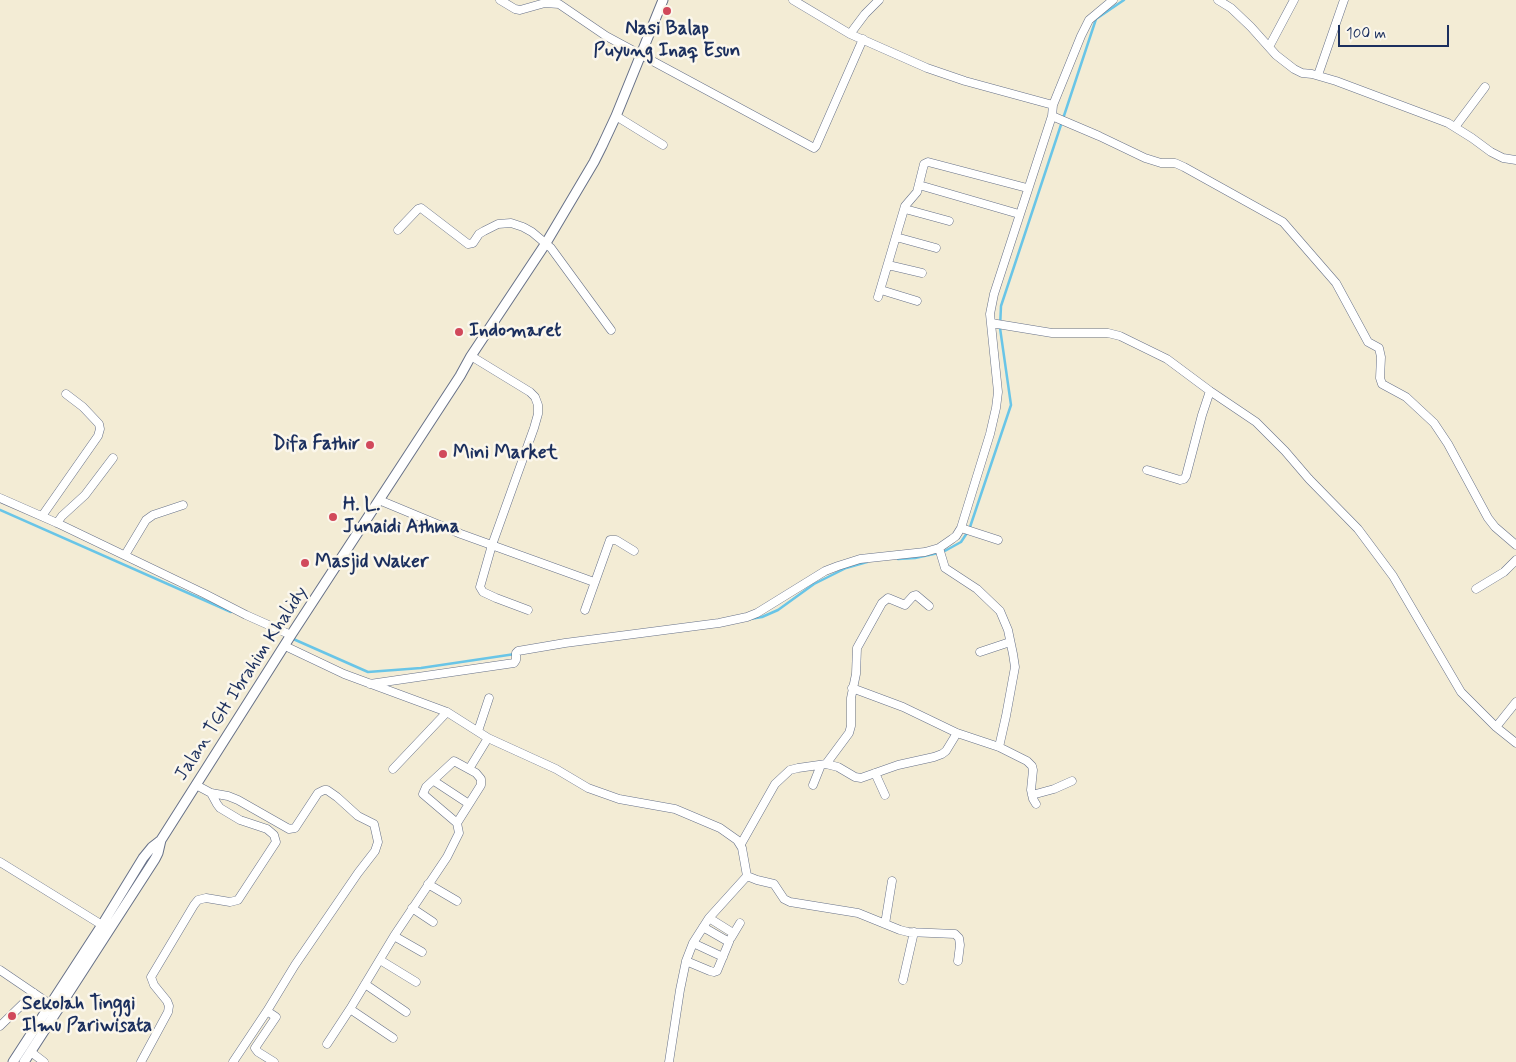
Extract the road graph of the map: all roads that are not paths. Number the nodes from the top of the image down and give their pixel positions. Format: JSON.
{"nodes":[{"id":1,"x":500,"y":0,"type":"edge"},
{"id":2,"x":663,"y":0,"type":"edge"},
{"id":3,"x":793,"y":0,"type":"edge"},
{"id":4,"x":879,"y":0,"type":"edge"},
{"id":5,"x":1113,"y":0,"type":"edge"},
{"id":6,"x":1218,"y":0,"type":"edge"},
{"id":7,"x":1294,"y":0,"type":"edge"},
{"id":8,"x":1344,"y":0,"type":"edge"},
{"id":9,"x":850,"y":34,"type":"junction"},
{"id":10,"x":863,"y":40,"type":"junction"},
{"id":11,"x":1269,"y":47,"type":"junction"},
{"id":12,"x":641,"y":55,"type":"junction"},
{"id":13,"x":1318,"y":75,"type":"junction"},
{"id":14,"x":1485,"y":87,"type":"dead end"},
{"id":15,"x":1053,"y":105,"type":"junction"},
{"id":16,"x":616,"y":116,"type":"junction"},
{"id":17,"x":1053,"y":116,"type":"junction"},
{"id":18,"x":1455,"y":127,"type":"junction"},
{"id":19,"x":663,"y":145,"type":"dead end"},
{"id":20,"x":1516,"y":160,"type":"edge"},
{"id":21,"x":919,"y":185,"type":"junction"},
{"id":22,"x":1027,"y":188,"type":"junction"},
{"id":23,"x":905,"y":208,"type":"junction"},
{"id":24,"x":1019,"y":214,"type":"junction"},
{"id":25,"x":949,"y":221,"type":"dead end"},
{"id":26,"x":398,"y":230,"type":"dead end"},
{"id":27,"x":896,"y":237,"type":"junction"},
{"id":28,"x":546,"y":243,"type":"junction"},
{"id":29,"x":936,"y":248,"type":"dead end"},
{"id":30,"x":888,"y":265,"type":"junction"},
{"id":31,"x":922,"y":273,"type":"dead end"},
{"id":32,"x":917,"y":301,"type":"dead end"},
{"id":33,"x":997,"y":324,"type":"junction"},
{"id":34,"x":611,"y":330,"type":"dead end"},
{"id":35,"x":471,"y":356,"type":"junction"},
{"id":36,"x":1210,"y":392,"type":"junction"},
{"id":37,"x":66,"y":394,"type":"dead end"},
{"id":38,"x":113,"y":458,"type":"dead end"},
{"id":39,"x":1147,"y":470,"type":"dead end"},
{"id":40,"x":0,"y":498,"type":"edge"},
{"id":41,"x":379,"y":500,"type":"junction"},
{"id":42,"x":183,"y":505,"type":"dead end"},
{"id":43,"x":42,"y":516,"type":"junction"},
{"id":44,"x":58,"y":522,"type":"junction"},
{"id":45,"x":966,"y":530,"type":"junction"},
{"id":46,"x":998,"y":540,"type":"dead end"},
{"id":47,"x":492,"y":545,"type":"junction"},
{"id":48,"x":1516,"y":545,"type":"edge"},
{"id":49,"x":634,"y":551,"type":"dead end"},
{"id":50,"x":939,"y":551,"type":"junction"},
{"id":51,"x":125,"y":555,"type":"junction"},
{"id":52,"x":1516,"y":560,"type":"edge"},
{"id":53,"x":594,"y":582,"type":"junction"},
{"id":54,"x":1476,"y":589,"type":"dead end"},
{"id":55,"x":929,"y":606,"type":"dead end"},
{"id":56,"x":528,"y":610,"type":"dead end"},
{"id":57,"x":585,"y":610,"type":"dead end"},
{"id":58,"x":288,"y":640,"type":"junction"},
{"id":59,"x":1010,"y":642,"type":"junction"},
{"id":60,"x":980,"y":652,"type":"dead end"},
{"id":61,"x":370,"y":684,"type":"junction"},
{"id":62,"x":852,"y":688,"type":"junction"},
{"id":63,"x":489,"y":698,"type":"dead end"},
{"id":64,"x":1516,"y":702,"type":"edge"},
{"id":65,"x":447,"y":712,"type":"junction"},
{"id":66,"x":1496,"y":727,"type":"junction"},
{"id":67,"x":478,"y":731,"type":"junction"},
{"id":68,"x":957,"y":733,"type":"junction"},
{"id":69,"x":488,"y":738,"type":"junction"},
{"id":70,"x":1516,"y":743,"type":"edge"},
{"id":71,"x":999,"y":747,"type":"junction"},
{"id":72,"x":823,"y":765,"type":"junction"},
{"id":73,"x":393,"y":768,"type":"dead end"},
{"id":74,"x":469,"y":769,"type":"junction"},
{"id":75,"x":875,"y":773,"type":"junction"},
{"id":76,"x":434,"y":781,"type":"junction"},
{"id":77,"x":1072,"y":781,"type":"dead end"},
{"id":78,"x":196,"y":785,"type":"junction"},
{"id":79,"x":813,"y":785,"type":"dead end"},
{"id":80,"x":211,"y":793,"type":"junction"},
{"id":81,"x":885,"y":795,"type":"dead end"},
{"id":82,"x":1032,"y":795,"type":"junction"},
{"id":83,"x":469,"y":804,"type":"junction"},
{"id":84,"x":1036,"y":804,"type":"dead end"},
{"id":85,"x":457,"y":823,"type":"junction"},
{"id":86,"x":161,"y":840,"type":"junction"},
{"id":87,"x":741,"y":844,"type":"junction"},
{"id":88,"x":0,"y":862,"type":"edge"},
{"id":89,"x":747,"y":876,"type":"junction"},
{"id":90,"x":892,"y":881,"type":"dead end"},
{"id":91,"x":428,"y":884,"type":"junction"},
{"id":92,"x":457,"y":901,"type":"dead end"},
{"id":93,"x":412,"y":908,"type":"junction"},
{"id":94,"x":709,"y":918,"type":"junction"},
{"id":95,"x":433,"y":922,"type":"dead end"},
{"id":96,"x":740,"y":923,"type":"dead end"},
{"id":97,"x":885,"y":924,"type":"junction"},
{"id":98,"x":102,"y":926,"type":"junction"},
{"id":99,"x":703,"y":927,"type":"junction"},
{"id":100,"x":914,"y":932,"type":"junction"},
{"id":101,"x":733,"y":934,"type":"junction"},
{"id":102,"x":394,"y":936,"type":"junction"},
{"id":103,"x":729,"y":942,"type":"junction"},
{"id":104,"x":693,"y":943,"type":"junction"},
{"id":105,"x":422,"y":952,"type":"dead end"},
{"id":106,"x":722,"y":957,"type":"junction"},
{"id":107,"x":380,"y":960,"type":"junction"},
{"id":108,"x":686,"y":961,"type":"junction"},
{"id":109,"x":958,"y":961,"type":"dead end"},
{"id":110,"x":0,"y":970,"type":"edge"},
{"id":111,"x":903,"y":980,"type":"dead end"},
{"id":112,"x":416,"y":982,"type":"dead end"},
{"id":113,"x":365,"y":984,"type":"junction"},
{"id":114,"x":34,"y":994,"type":"junction"},
{"id":115,"x":50,"y":1004,"type":"junction"},
{"id":116,"x":350,"y":1009,"type":"junction"},
{"id":117,"x":267,"y":1011,"type":"junction"},
{"id":118,"x":406,"y":1012,"type":"dead end"},
{"id":119,"x":0,"y":1026,"type":"edge"},
{"id":120,"x":393,"y":1038,"type":"dead end"},
{"id":121,"x":328,"y":1044,"type":"dead end"},
{"id":122,"x":31,"y":1052,"type":"junction"},
{"id":123,"x":13,"y":1062,"type":"edge"},
{"id":124,"x":24,"y":1062,"type":"edge"},
{"id":125,"x":44,"y":1062,"type":"edge"},
{"id":126,"x":141,"y":1062,"type":"edge"},
{"id":127,"x":233,"y":1062,"type":"edge"},
{"id":128,"x":274,"y":1062,"type":"edge"},
{"id":129,"x":669,"y":1062,"type":"edge"}],
"edges":[{"from":1,"to":12,"type":"street"},
{"from":2,"to":12,"type":"main road","name":"Jalan TGH Ibrahim Khalidy"},
{"from":3,"to":9,"type":"street"},
{"from":4,"to":9,"type":"street"},
{"from":5,"to":15,"type":"street"},
{"from":6,"to":11,"type":"street"},
{"from":7,"to":11,"type":"street"},
{"from":8,"to":13,"type":"street"},
{"from":9,"to":10,"type":"street"},
{"from":10,"to":12,"type":"street"},
{"from":10,"to":15,"type":"street"},
{"from":11,"to":13,"type":"street"},
{"from":12,"to":16,"type":"main road","name":"Jalan TGH Ibrahim Khalidy"},
{"from":13,"to":18,"type":"street"},
{"from":14,"to":18,"type":"street"},
{"from":15,"to":17,"type":"street"},
{"from":16,"to":19,"type":"street"},
{"from":16,"to":28,"type":"main road","name":"Jalan TGH Ibrahim Khalidy"},
{"from":17,"to":22,"type":"street"},
{"from":17,"to":48,"type":"street"},
{"from":18,"to":20,"type":"street"},
{"from":21,"to":22,"type":"street"},
{"from":21,"to":23,"type":"street"},
{"from":21,"to":24,"type":"street"},
{"from":22,"to":24,"type":"street"},
{"from":23,"to":25,"type":"street"},
{"from":23,"to":27,"type":"street"},
{"from":24,"to":33,"type":"street"},
{"from":26,"to":28,"type":"street"},
{"from":27,"to":29,"type":"street"},
{"from":27,"to":30,"type":"street"},
{"from":28,"to":34,"type":"street"},
{"from":28,"to":35,"type":"main road","name":"Jalan TGH Ibrahim Khalidy"},
{"from":30,"to":31,"type":"street"},
{"from":30,"to":32,"type":"street"},
{"from":33,"to":36,"type":"street"},
{"from":33,"to":45,"type":"street"},
{"from":35,"to":41,"type":"main road","name":"Jalan TGH Ibrahim Khalidy"},
{"from":35,"to":47,"type":"street"},
{"from":36,"to":39,"type":"street"},
{"from":36,"to":66,"type":"street"},
{"from":37,"to":43,"type":"street"},
{"from":38,"to":44,"type":"street"},
{"from":40,"to":43,"type":"street"},
{"from":41,"to":47,"type":"street"},
{"from":41,"to":58,"type":"main road","name":"Jalan TGH Ibrahim Khalidy"},
{"from":42,"to":51,"type":"street"},
{"from":43,"to":44,"type":"street"},
{"from":44,"to":51,"type":"street"},
{"from":45,"to":46,"type":"street"},
{"from":45,"to":50,"type":"street"},
{"from":47,"to":53,"type":"street"},
{"from":47,"to":56,"type":"street"},
{"from":49,"to":53,"type":"street"},
{"from":50,"to":59,"type":"street"},
{"from":50,"to":61,"type":"street"},
{"from":51,"to":58,"type":"street"},
{"from":52,"to":54,"type":"street"},
{"from":53,"to":57,"type":"street"},
{"from":55,"to":62,"type":"street"},
{"from":58,"to":61,"type":"street"},
{"from":58,"to":78,"type":"main road","name":"Jalan TGH Ibrahim Khalidy"},
{"from":59,"to":60,"type":"street"},
{"from":59,"to":71,"type":"street"},
{"from":61,"to":65,"type":"street"},
{"from":62,"to":68,"type":"street"},
{"from":62,"to":72,"type":"street"},
{"from":63,"to":67,"type":"street"},
{"from":64,"to":66,"type":"street"},
{"from":65,"to":67,"type":"street"},
{"from":65,"to":73,"type":"street"},
{"from":66,"to":70,"type":"street"},
{"from":67,"to":69,"type":"street"},
{"from":68,"to":71,"type":"street"},
{"from":68,"to":75,"type":"street"},
{"from":69,"to":74,"type":"street"},
{"from":69,"to":87,"type":"street"},
{"from":71,"to":82,"type":"street"},
{"from":72,"to":75,"type":"street"},
{"from":72,"to":79,"type":"street"},
{"from":72,"to":87,"type":"street"},
{"from":74,"to":76,"type":"street"},
{"from":74,"to":83,"type":"street"},
{"from":75,"to":81,"type":"street"},
{"from":76,"to":83,"type":"street"},
{"from":76,"to":85,"type":"street"},
{"from":77,"to":82,"type":"street"},
{"from":78,"to":80,"type":"street"},
{"from":78,"to":86,"type":"main road","name":"Jalan TGH Ibrahim Khalidy"},
{"from":80,"to":117,"type":"street"},
{"from":80,"to":126,"type":"street"},
{"from":82,"to":84,"type":"street"},
{"from":83,"to":85,"type":"street"},
{"from":85,"to":91,"type":"street"},
{"from":86,"to":98,"type":"main road","name":"Jalan TGH Ibrahim Khalidy"},
{"from":86,"to":122,"type":"main road","name":"Jalan TGH Ibrahim Khalidy"},
{"from":87,"to":89,"type":"street"},
{"from":88,"to":98,"type":"street"},
{"from":89,"to":94,"type":"street"},
{"from":89,"to":97,"type":"street"},
{"from":90,"to":97,"type":"street"},
{"from":91,"to":92,"type":"street"},
{"from":91,"to":93,"type":"street"},
{"from":93,"to":95,"type":"street"},
{"from":93,"to":102,"type":"street"},
{"from":94,"to":99,"type":"street"},
{"from":94,"to":101,"type":"street"},
{"from":96,"to":101,"type":"street"},
{"from":97,"to":100,"type":"street"},
{"from":98,"to":115,"type":"main road","name":"Jalan TGH Ibrahim Khalidy"},
{"from":99,"to":103,"type":"street"},
{"from":99,"to":104,"type":"street"},
{"from":100,"to":109,"type":"street"},
{"from":100,"to":111,"type":"street"},
{"from":101,"to":103,"type":"street"},
{"from":102,"to":105,"type":"street"},
{"from":102,"to":107,"type":"street"},
{"from":103,"to":106,"type":"street"},
{"from":104,"to":106,"type":"street"},
{"from":104,"to":108,"type":"street"},
{"from":106,"to":108,"type":"street"},
{"from":107,"to":112,"type":"street"},
{"from":107,"to":113,"type":"street"},
{"from":108,"to":129,"type":"street"},
{"from":110,"to":114,"type":"street"},
{"from":113,"to":116,"type":"street"},
{"from":113,"to":118,"type":"street"},
{"from":114,"to":115,"type":"street"},
{"from":114,"to":119,"type":"street"},
{"from":115,"to":123,"type":"main road","name":"Jalan TGH Ibrahim Khalidy"},
{"from":116,"to":120,"type":"street"},
{"from":116,"to":121,"type":"street"},
{"from":117,"to":127,"type":"street"},
{"from":117,"to":128,"type":"street"},
{"from":122,"to":124,"type":"main road","name":"Jalan TGH Ibrahim Khalidy"},
{"from":122,"to":125,"type":"street"}]}
